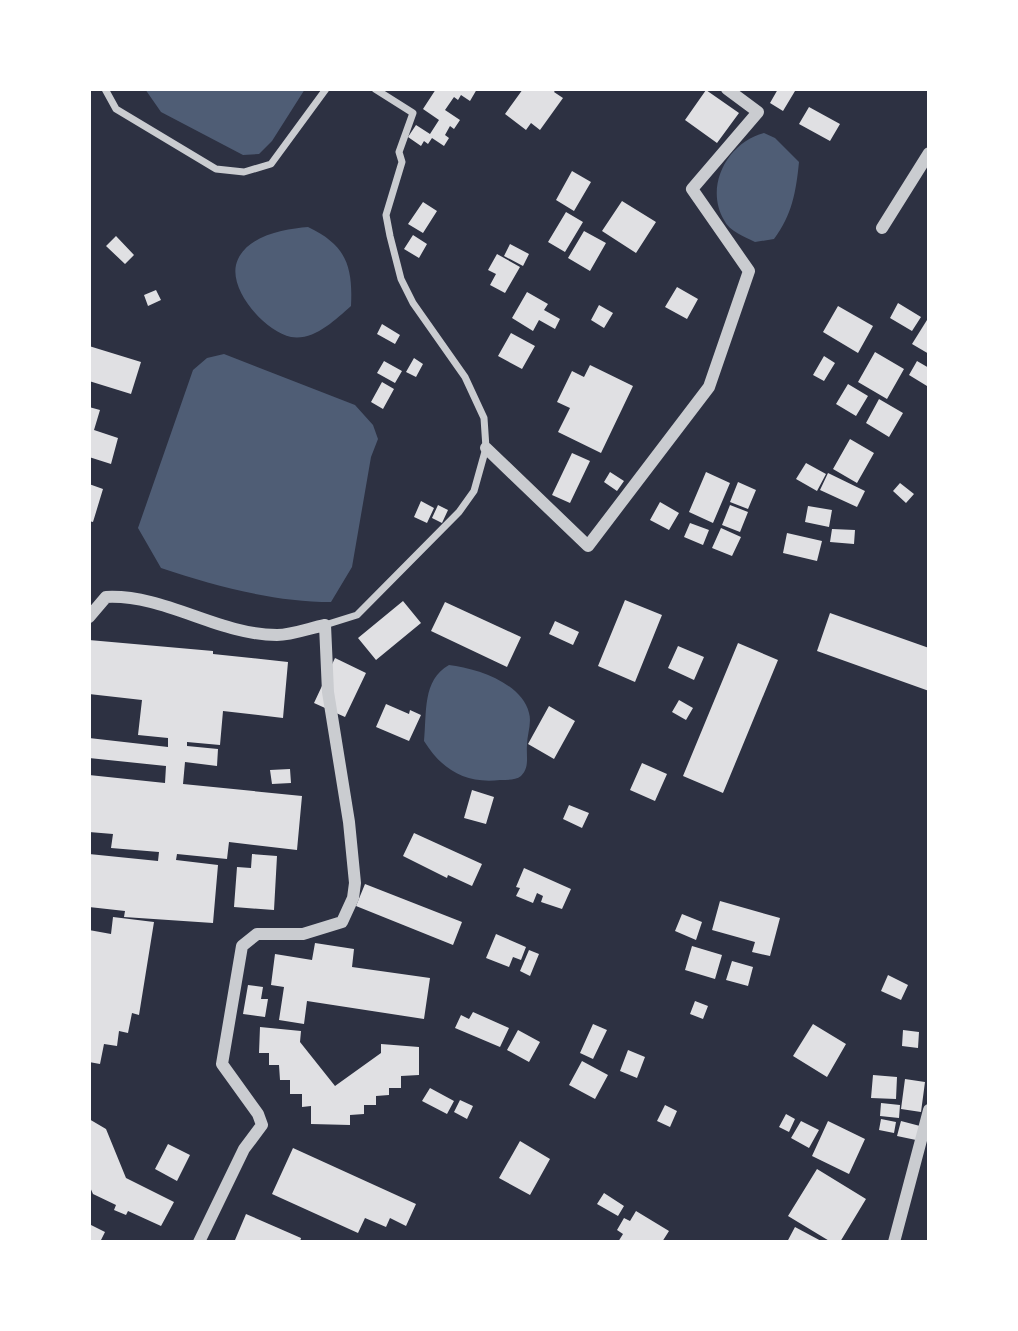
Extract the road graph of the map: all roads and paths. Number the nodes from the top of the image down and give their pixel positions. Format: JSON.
{"nodes":[{"id":1,"x":105,"y":89,"type":"edge"},
{"id":2,"x":326,"y":89,"type":"edge"},
{"id":3,"x":375,"y":89,"type":"edge"},
{"id":4,"x":727,"y":89,"type":"edge"},
{"id":5,"x":929,"y":153,"type":"edge"},
{"id":6,"x":882,"y":228,"type":"dead end"},
{"id":7,"x":486,"y":448,"type":"junction"},
{"id":8,"x":89,"y":617,"type":"edge"},
{"id":9,"x":325,"y":625,"type":"junction"},
{"id":10,"x":929,"y":1110,"type":"edge"},
{"id":11,"x":199,"y":1242,"type":"edge"},
{"id":12,"x":894,"y":1242,"type":"edge"}],
"edges":[{"from":1,"to":2,"type":"street"},
{"from":3,"to":7,"type":"street"},
{"from":4,"to":7,"type":"street"},
{"from":5,"to":6,"type":"street"},
{"from":7,"to":9,"type":"street"},
{"from":8,"to":9,"type":"street"},
{"from":9,"to":11,"type":"street"},
{"from":10,"to":12,"type":"street"}]}
